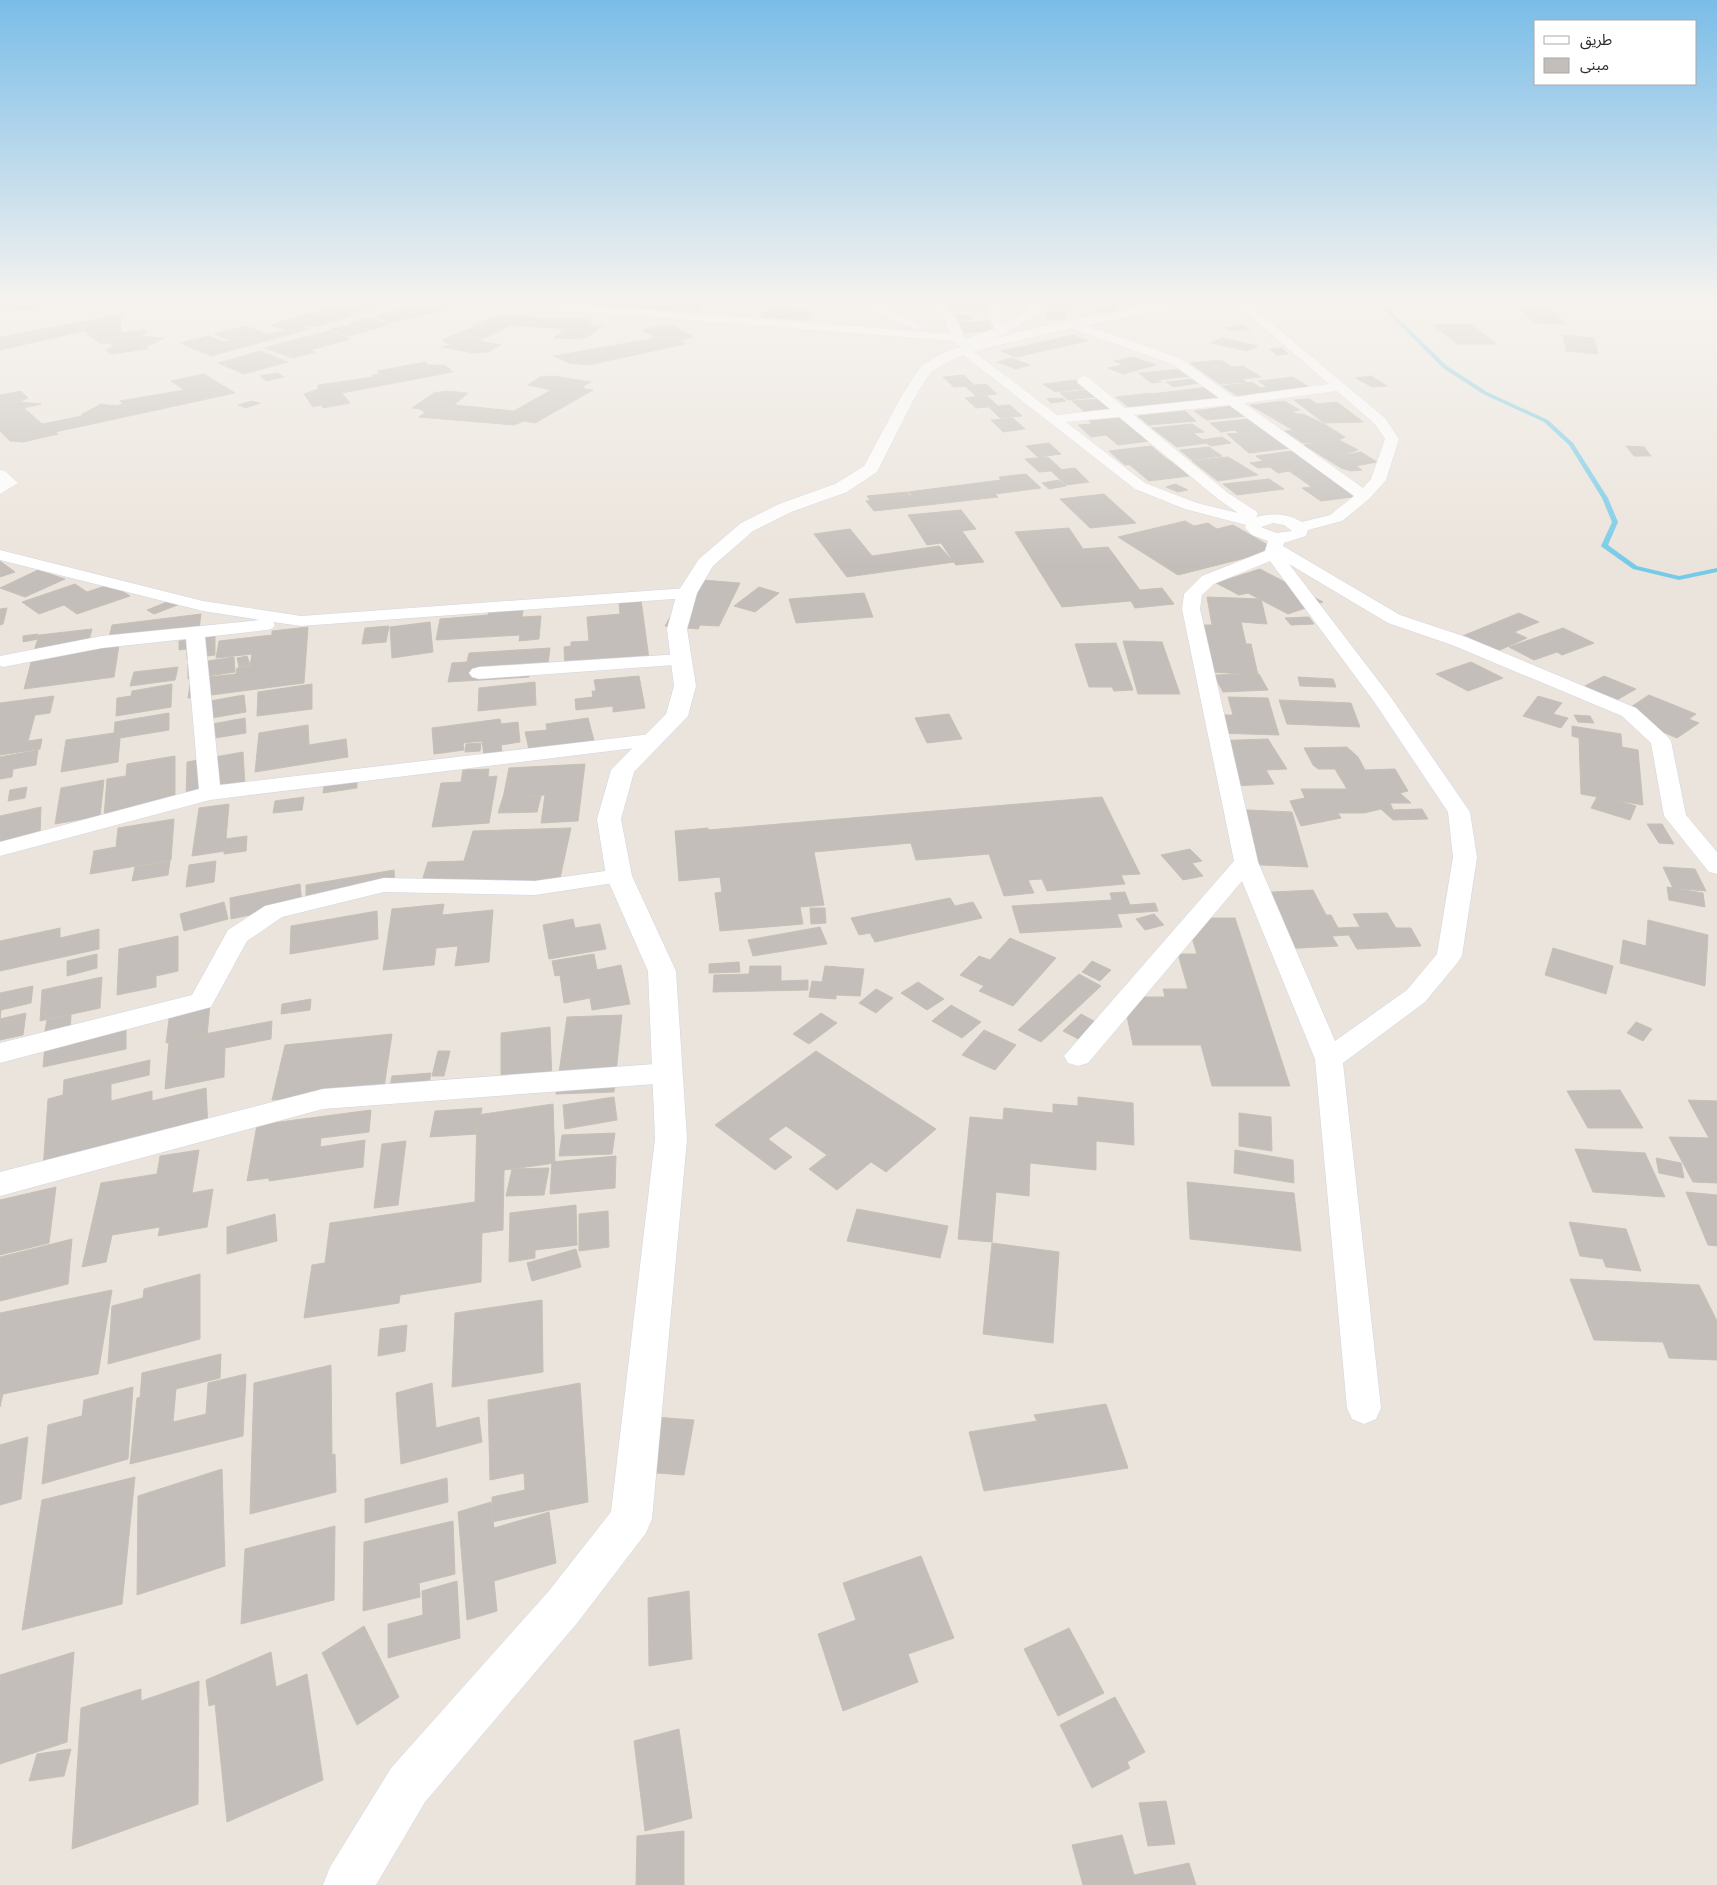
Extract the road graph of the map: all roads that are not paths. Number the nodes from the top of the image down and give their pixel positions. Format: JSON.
{"nodes":[{"id":1,"x":913,"y":390,"type":"edge"},
{"id":2,"x":1019,"y":390,"type":"edge"},
{"id":3,"x":1095,"y":390,"type":"edge"},
{"id":4,"x":1216,"y":390,"type":"edge"},
{"id":5,"x":1317,"y":390,"type":"edge"},
{"id":6,"x":1343,"y":390,"type":"edge"},
{"id":7,"x":1231,"y":401,"type":"junction"},
{"id":8,"x":1122,"y":412,"type":"junction"},
{"id":9,"x":1054,"y":419,"type":"junction"},
{"id":10,"x":0,"y":474,"type":"edge"},
{"id":11,"x":0,"y":489,"type":"edge"},
{"id":12,"x":1364,"y":496,"type":"junction"},
{"id":13,"x":1256,"y":521,"type":"junction"},
{"id":14,"x":1300,"y":527,"type":"junction"},
{"id":15,"x":1275,"y":546,"type":"junction"},
{"id":16,"x":0,"y":554,"type":"edge"},
{"id":17,"x":687,"y":593,"type":"junction"},
{"id":18,"x":301,"y":621,"type":"junction"},
{"id":19,"x":195,"y":632,"type":"junction"},
{"id":20,"x":681,"y":660,"type":"junction"},
{"id":21,"x":3,"y":661,"type":"dead end"},
{"id":22,"x":479,"y":673,"type":"dead end"},
{"id":23,"x":651,"y":740,"type":"junction"},
{"id":24,"x":210,"y":793,"type":"junction"},
{"id":25,"x":0,"y":849,"type":"edge"},
{"id":26,"x":1246,"y":862,"type":"junction"},
{"id":27,"x":1717,"y":867,"type":"edge"},
{"id":28,"x":619,"y":876,"type":"junction"},
{"id":29,"x":0,"y":1053,"type":"edge"},
{"id":30,"x":1078,"y":1056,"type":"dead end"},
{"id":31,"x":1329,"y":1059,"type":"junction"},
{"id":32,"x":668,"y":1073,"type":"junction"},
{"id":33,"x":0,"y":1184,"type":"edge"},
{"id":34,"x":1364,"y":1408,"type":"dead end"},
{"id":35,"x":348,"y":1885,"type":"edge"}],
"edges":[{"from":1,"to":17,"type":"street"},
{"from":2,"to":9,"type":"street"},
{"from":3,"to":8,"type":"street"},
{"from":4,"to":7,"type":"street"},
{"from":5,"to":7,"type":"street"},
{"from":6,"to":12,"type":"street"},
{"from":7,"to":8,"type":"street"},
{"from":7,"to":12,"type":"street"},
{"from":8,"to":9,"type":"street"},
{"from":8,"to":13,"type":"street"},
{"from":9,"to":13,"type":"street"},
{"from":10,"to":11,"type":"street"},
{"from":12,"to":14,"type":"street"},
{"from":13,"to":14,"type":"street"},
{"from":13,"to":15,"type":"street"},
{"from":14,"to":15,"type":"street"},
{"from":15,"to":26,"type":"street"},
{"from":15,"to":27,"type":"street"},
{"from":15,"to":31,"type":"street"},
{"from":16,"to":18,"type":"street"},
{"from":17,"to":18,"type":"street"},
{"from":17,"to":20,"type":"street"},
{"from":18,"to":19,"type":"street"},
{"from":19,"to":21,"type":"street"},
{"from":19,"to":24,"type":"street"},
{"from":20,"to":22,"type":"street"},
{"from":20,"to":23,"type":"street"},
{"from":23,"to":24,"type":"street"},
{"from":23,"to":28,"type":"street"},
{"from":24,"to":25,"type":"street"},
{"from":26,"to":30,"type":"street"},
{"from":26,"to":31,"type":"street"},
{"from":28,"to":29,"type":"street"},
{"from":28,"to":32,"type":"street"},
{"from":31,"to":34,"type":"street"},
{"from":32,"to":33,"type":"street"},
{"from":32,"to":35,"type":"street"}]}
